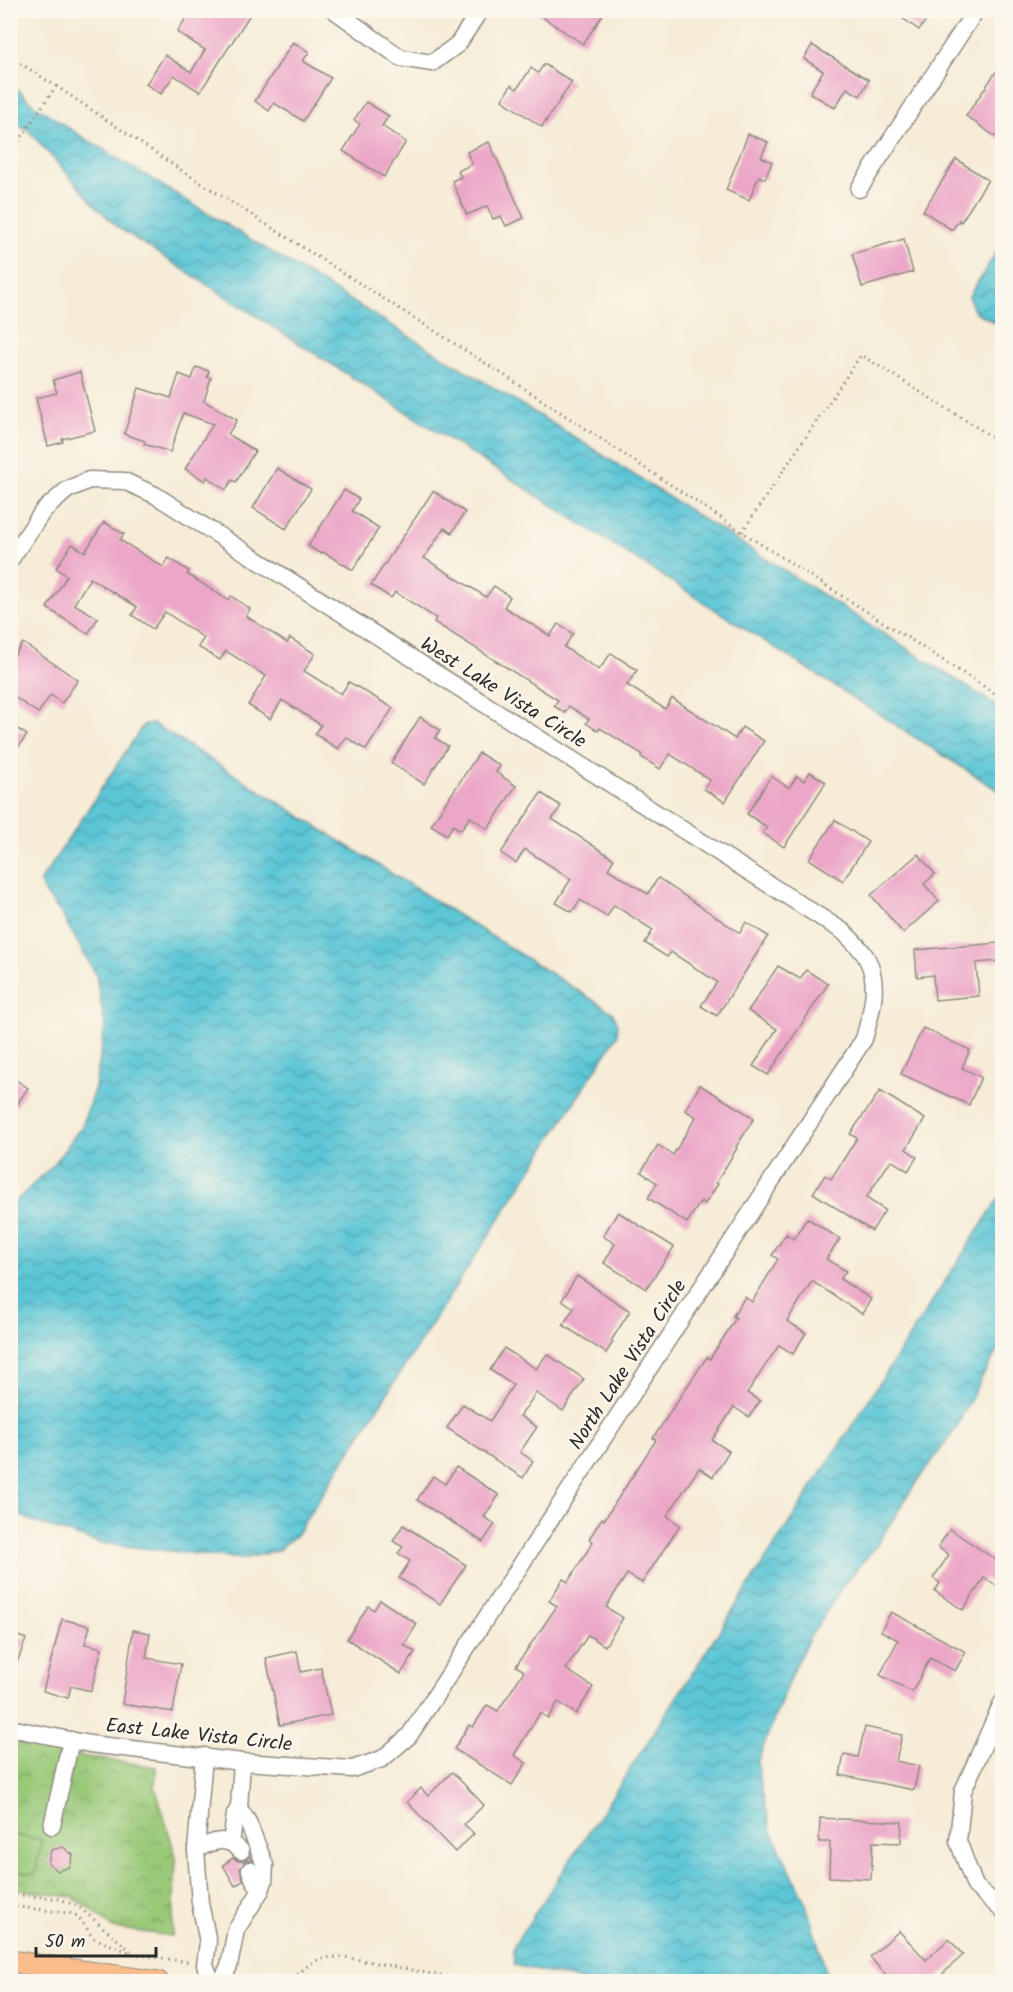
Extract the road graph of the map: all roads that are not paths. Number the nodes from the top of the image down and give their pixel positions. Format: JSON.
{"nodes":[{"id":1,"x":334,"y":10,"type":"edge"},
{"id":2,"x":480,"y":10,"type":"edge"},
{"id":3,"x":976,"y":10,"type":"edge"},
{"id":4,"x":859,"y":189,"type":"dead end"},
{"id":5,"x":10,"y":560,"type":"edge"},
{"id":6,"x":872,"y":976,"type":"joint"},
{"id":7,"x":1002,"y":1703,"type":"edge"},
{"id":8,"x":10,"y":1728,"type":"edge"},
{"id":9,"x":71,"y":1740,"type":"junction"},
{"id":10,"x":204,"y":1756,"type":"junction"},
{"id":11,"x":382,"y":1759,"type":"joint"},
{"id":12,"x":242,"y":1762,"type":"junction"},
{"id":13,"x":239,"y":1808,"type":"junction"},
{"id":14,"x":52,"y":1826,"type":"dead end"},
{"id":15,"x":196,"y":1850,"type":"junction"},
{"id":16,"x":250,"y":1870,"type":"dead end"},
{"id":17,"x":261,"y":1890,"type":"junction"},
{"id":18,"x":1002,"y":1911,"type":"edge"},
{"id":19,"x":10,"y":1961,"type":"edge"},
{"id":20,"x":158,"y":1982,"type":"edge"},
{"id":21,"x":212,"y":1982,"type":"edge"},
{"id":22,"x":221,"y":1982,"type":"edge"}],
"edges":[{"from":1,"to":2,"type":"street"},
{"from":3,"to":4,"type":"street"},
{"from":5,"to":6,"type":"street","name":"West Lake Vista Circle"},
{"from":6,"to":11,"type":"street","name":"North Lake Vista Circle"},
{"from":7,"to":18,"type":"street"},
{"from":8,"to":9,"type":"street","name":"East Lake Vista Circle"},
{"from":9,"to":10,"type":"street","name":"East Lake Vista Circle"},
{"from":9,"to":14,"type":"street"},
{"from":10,"to":12,"type":"street","name":"East Lake Vista Circle"},
{"from":10,"to":15,"type":"street"},
{"from":11,"to":12,"type":"street","name":"East Lake Vista Circle"},
{"from":12,"to":13,"type":"street"},
{"from":13,"to":15,"type":"street"},
{"from":13,"to":17,"type":"street"},
{"from":15,"to":21,"type":"street"},
{"from":16,"to":17,"type":"street"},
{"from":17,"to":22,"type":"street"},
{"from":19,"to":20,"type":"main road"}]}
